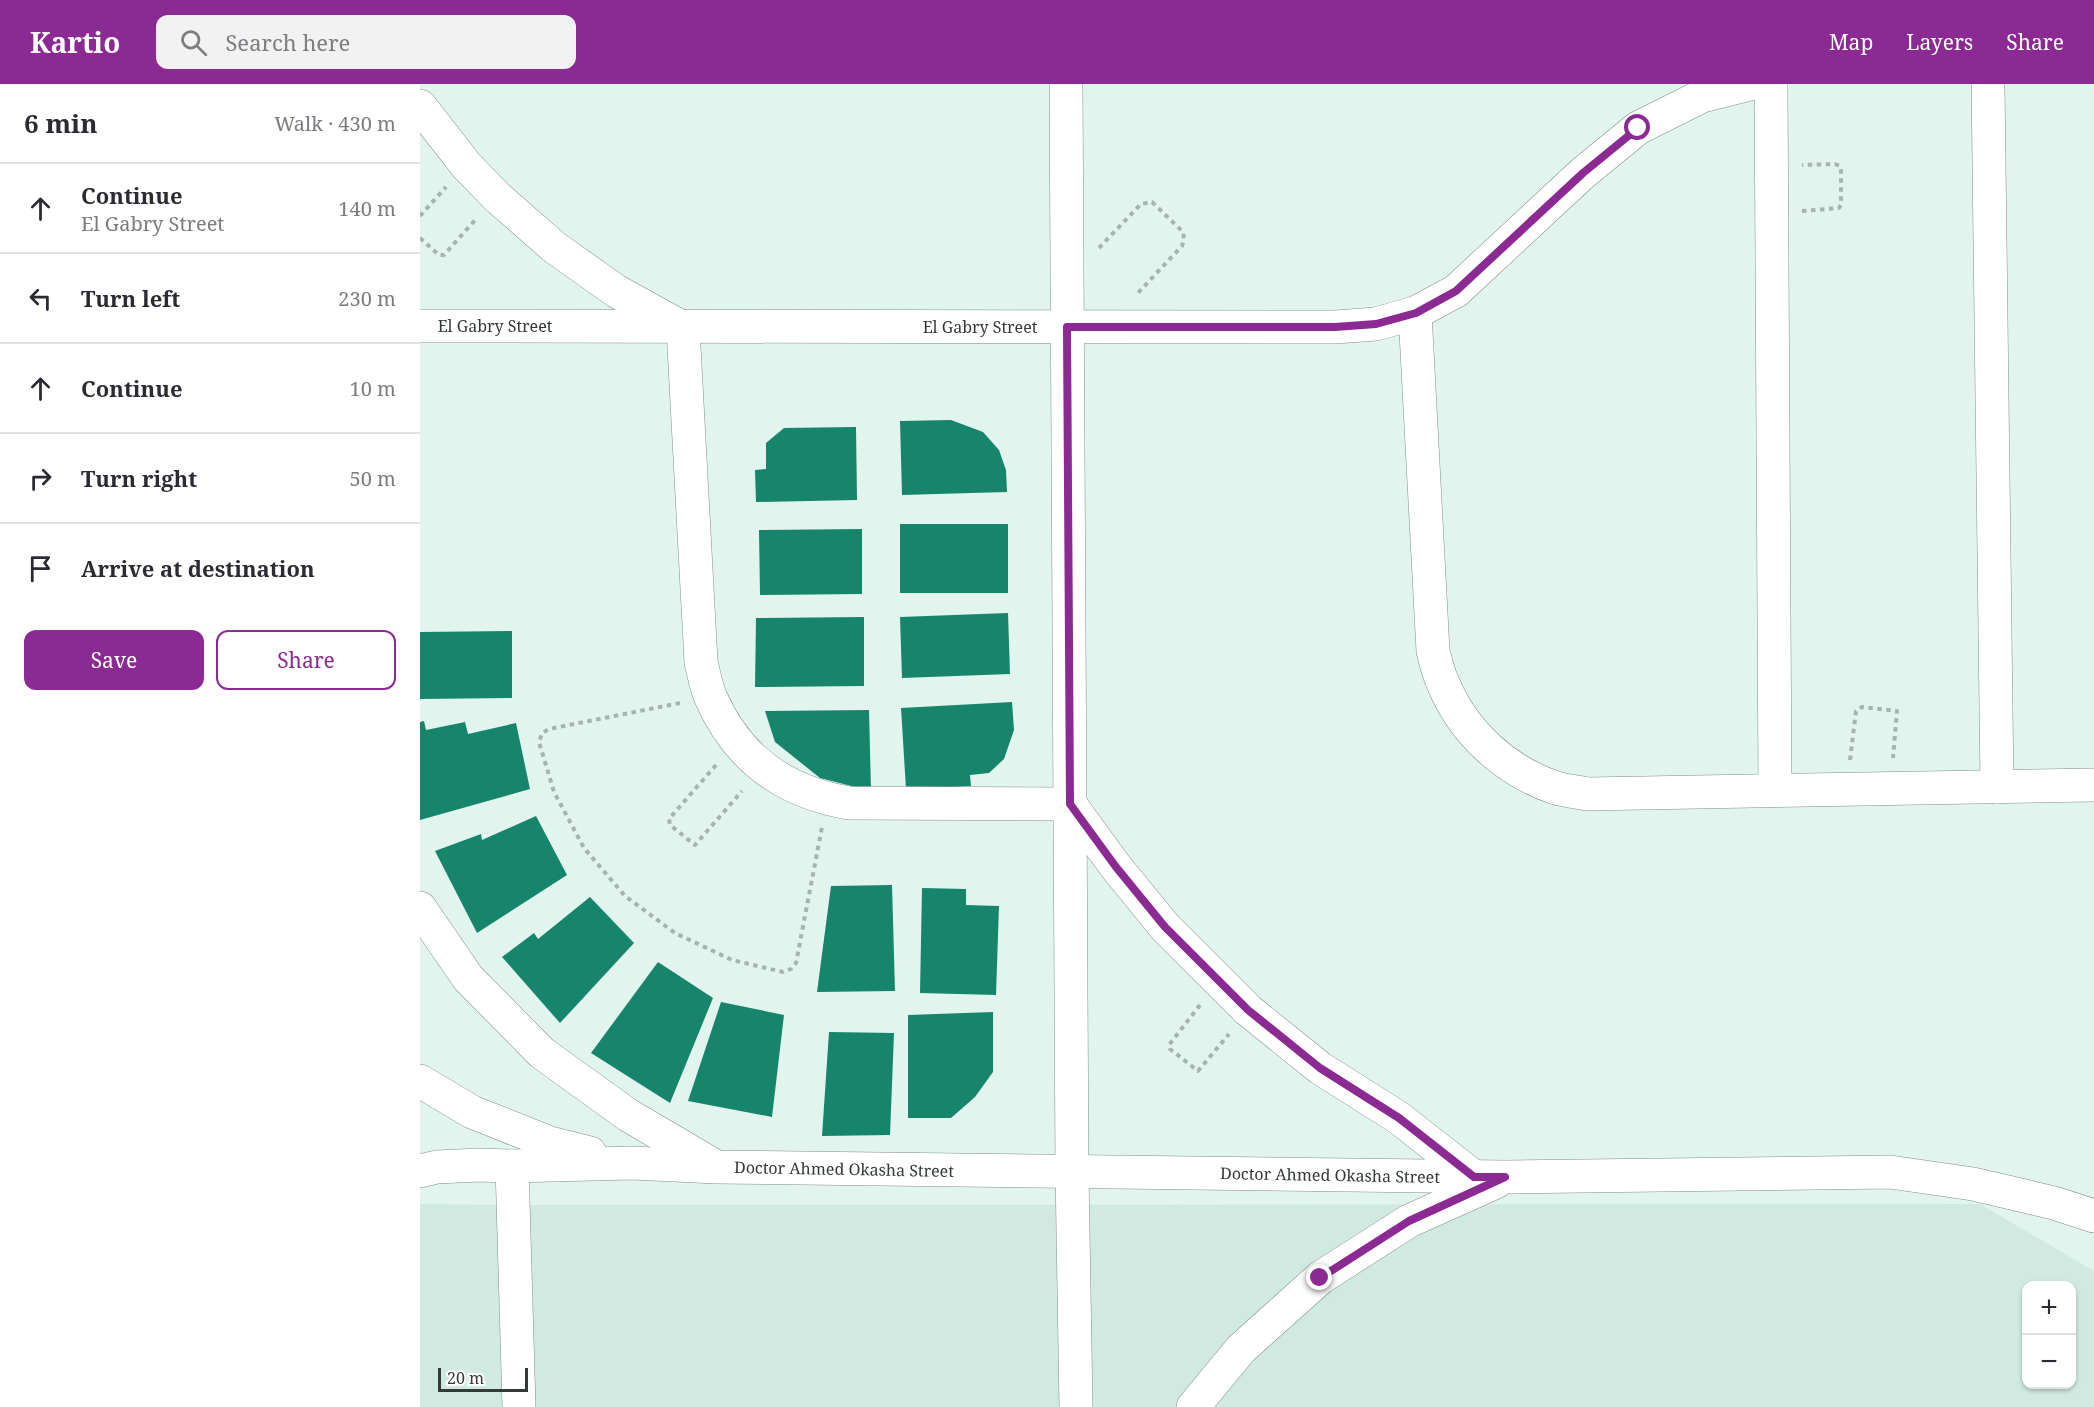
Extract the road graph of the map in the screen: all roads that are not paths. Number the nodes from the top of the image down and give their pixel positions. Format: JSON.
{"nodes":[{"id":1,"x":1066,"y":84,"type":"edge"},
{"id":2,"x":1750,"y":84,"type":"edge"},
{"id":3,"x":1771,"y":84,"type":"edge"},
{"id":4,"x":1988,"y":84,"type":"edge"},
{"id":5,"x":420,"y":106,"type":"edge"},
{"id":6,"x":1416,"y":313,"type":"junction"},
{"id":7,"x":420,"y":326,"type":"edge"},
{"id":8,"x":1067,"y":327,"type":"junction"},
{"id":9,"x":683,"y":328,"type":"junction"},
{"id":10,"x":2094,"y":785,"type":"edge"},
{"id":11,"x":1997,"y":787,"type":"junction"},
{"id":12,"x":1775,"y":790,"type":"junction"},
{"id":13,"x":1070,"y":804,"type":"junction"},
{"id":14,"x":420,"y":908,"type":"edge"},
{"id":15,"x":420,"y":1081,"type":"edge"},
{"id":16,"x":632,"y":1163,"type":"junction"},
{"id":17,"x":512,"y":1167,"type":"junction"},
{"id":18,"x":717,"y":1167,"type":"junction"},
{"id":19,"x":420,"y":1171,"type":"edge"},
{"id":20,"x":1072,"y":1172,"type":"junction"},
{"id":21,"x":1490,"y":1177,"type":"junction"},
{"id":22,"x":2094,"y":1216,"type":"edge"},
{"id":23,"x":519,"y":1407,"type":"edge"},
{"id":24,"x":1076,"y":1407,"type":"edge"},
{"id":25,"x":1193,"y":1407,"type":"edge"}],
"edges":[{"from":1,"to":8,"type":"street"},
{"from":2,"to":6,"type":"street","name":"El Gabry Street"},
{"from":3,"to":12,"type":"street"},
{"from":4,"to":11,"type":"street"},
{"from":5,"to":9,"type":"street"},
{"from":6,"to":8,"type":"street","name":"El Gabry Street"},
{"from":6,"to":12,"type":"street"},
{"from":7,"to":9,"type":"street","name":"El Gabry Street"},
{"from":8,"to":9,"type":"street","name":"El Gabry Street"},
{"from":8,"to":13,"type":"street"},
{"from":9,"to":13,"type":"street"},
{"from":10,"to":11,"type":"street"},
{"from":11,"to":12,"type":"street"},
{"from":13,"to":20,"type":"street"},
{"from":13,"to":21,"type":"street"},
{"from":14,"to":18,"type":"street"},
{"from":15,"to":16,"type":"street","name":"Doctor Ahmed Okasha Street"},
{"from":16,"to":17,"type":"street","name":"Doctor Ahmed Okasha Street"},
{"from":16,"to":18,"type":"street","name":"Doctor Ahmed Okasha Street"},
{"from":17,"to":19,"type":"street","name":"Doctor Ahmed Okasha Street"},
{"from":17,"to":23,"type":"street"},
{"from":18,"to":20,"type":"street","name":"Doctor Ahmed Okasha Street"},
{"from":20,"to":21,"type":"street","name":"Doctor Ahmed Okasha Street"},
{"from":20,"to":24,"type":"street"},
{"from":21,"to":22,"type":"street","name":"Doctor Ahmed Okasha Street"},
{"from":21,"to":25,"type":"street"}]}
